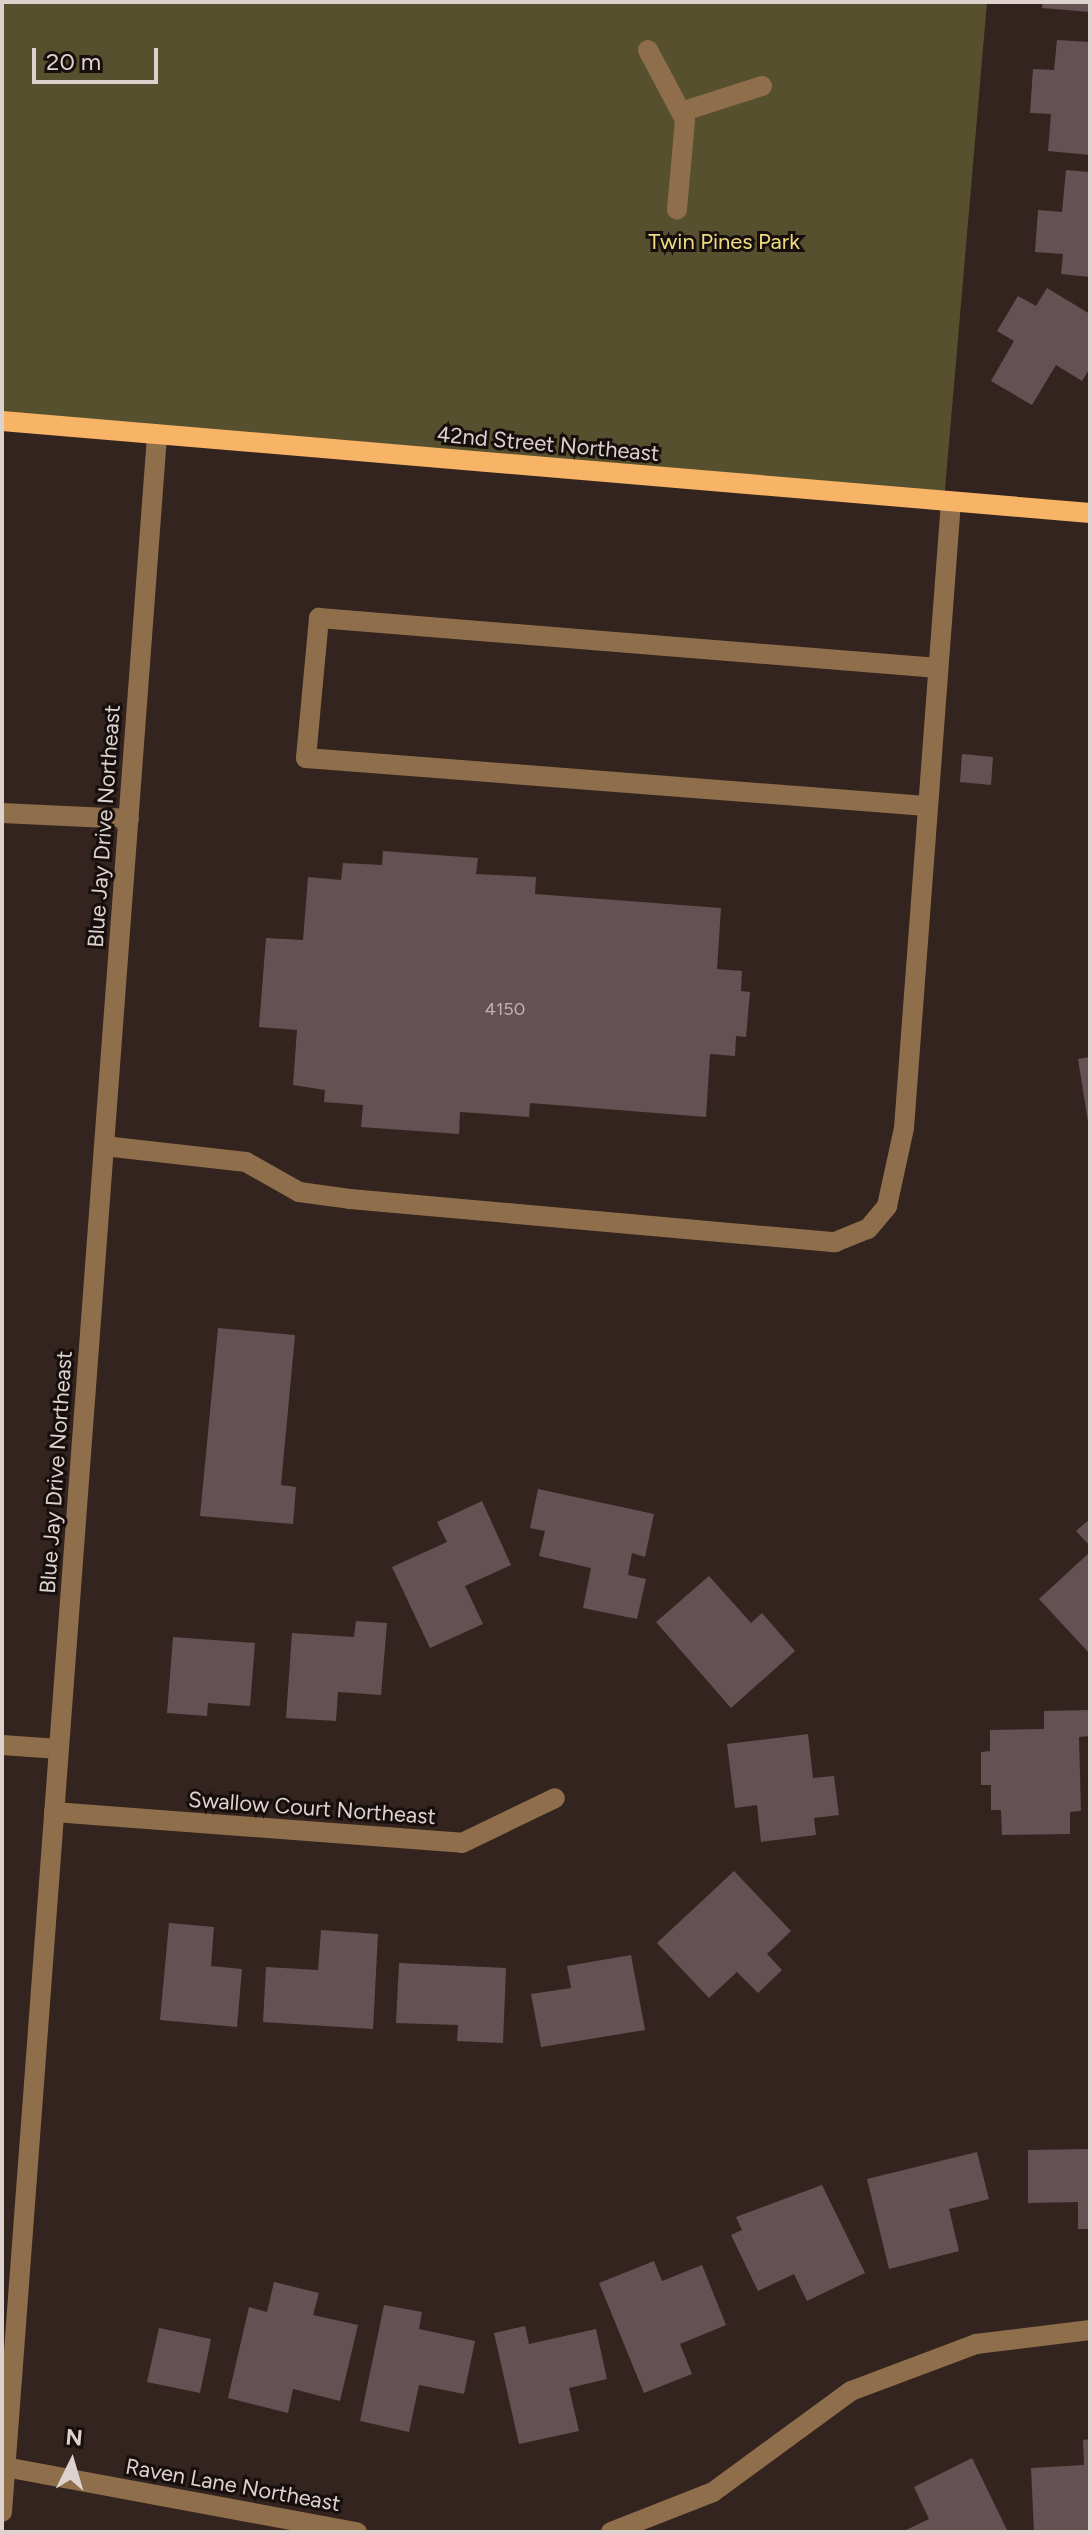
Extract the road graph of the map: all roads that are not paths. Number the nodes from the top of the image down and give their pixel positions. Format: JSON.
{"nodes":[{"id":1,"x":648,"y":50,"type":"dead end"},
{"id":2,"x":762,"y":86,"type":"dead end"},
{"id":3,"x":684,"y":111,"type":"junction"},
{"id":4,"x":677,"y":210,"type":"dead end"},
{"id":5,"x":2,"y":421,"type":"edge"},
{"id":6,"x":157,"y":435,"type":"junction"},
{"id":7,"x":951,"y":502,"type":"junction"},
{"id":8,"x":1090,"y":513,"type":"edge"},
{"id":9,"x":938,"y":668,"type":"junction"},
{"id":10,"x":926,"y":806,"type":"junction"},
{"id":11,"x":2,"y":813,"type":"edge"},
{"id":12,"x":129,"y":819,"type":"junction"},
{"id":13,"x":104,"y":1146,"type":"junction"},
{"id":14,"x":2,"y":1745,"type":"edge"},
{"id":15,"x":59,"y":1749,"type":"junction"},
{"id":16,"x":555,"y":1798,"type":"dead end"},
{"id":17,"x":54,"y":1812,"type":"junction"},
{"id":18,"x":1090,"y":2330,"type":"edge"},
{"id":19,"x":5,"y":2467,"type":"junction"},
{"id":20,"x":2,"y":2512,"type":"edge"},
{"id":21,"x":357,"y":2532,"type":"edge"},
{"id":22,"x":611,"y":2532,"type":"edge"}],
"edges":[{"from":1,"to":3,"type":"street"},
{"from":2,"to":3,"type":"street"},
{"from":3,"to":4,"type":"street"},
{"from":5,"to":6,"type":"main road","name":"42nd Street Northeast"},
{"from":6,"to":7,"type":"main road","name":"42nd Street Northeast"},
{"from":6,"to":12,"type":"street","name":"Blue Jay Drive Northeast"},
{"from":7,"to":8,"type":"main road","name":"42nd Street Northeast"},
{"from":7,"to":9,"type":"street"},
{"from":9,"to":10,"type":"street"},
{"from":9,"to":10,"type":"street"},
{"from":10,"to":13,"type":"street"},
{"from":11,"to":12,"type":"street"},
{"from":12,"to":13,"type":"street","name":"Blue Jay Drive Northeast"},
{"from":13,"to":15,"type":"street","name":"Blue Jay Drive Northeast"},
{"from":14,"to":15,"type":"street"},
{"from":15,"to":17,"type":"street","name":"Blue Jay Drive Northeast"},
{"from":16,"to":17,"type":"street","name":"Swallow Court Northeast"},
{"from":17,"to":19,"type":"street","name":"Blue Jay Drive Northeast"},
{"from":18,"to":22,"type":"street"},
{"from":19,"to":20,"type":"street","name":"Blue Jay Drive Northeast"},
{"from":19,"to":21,"type":"street","name":"Raven Lane Northeast"}]}
